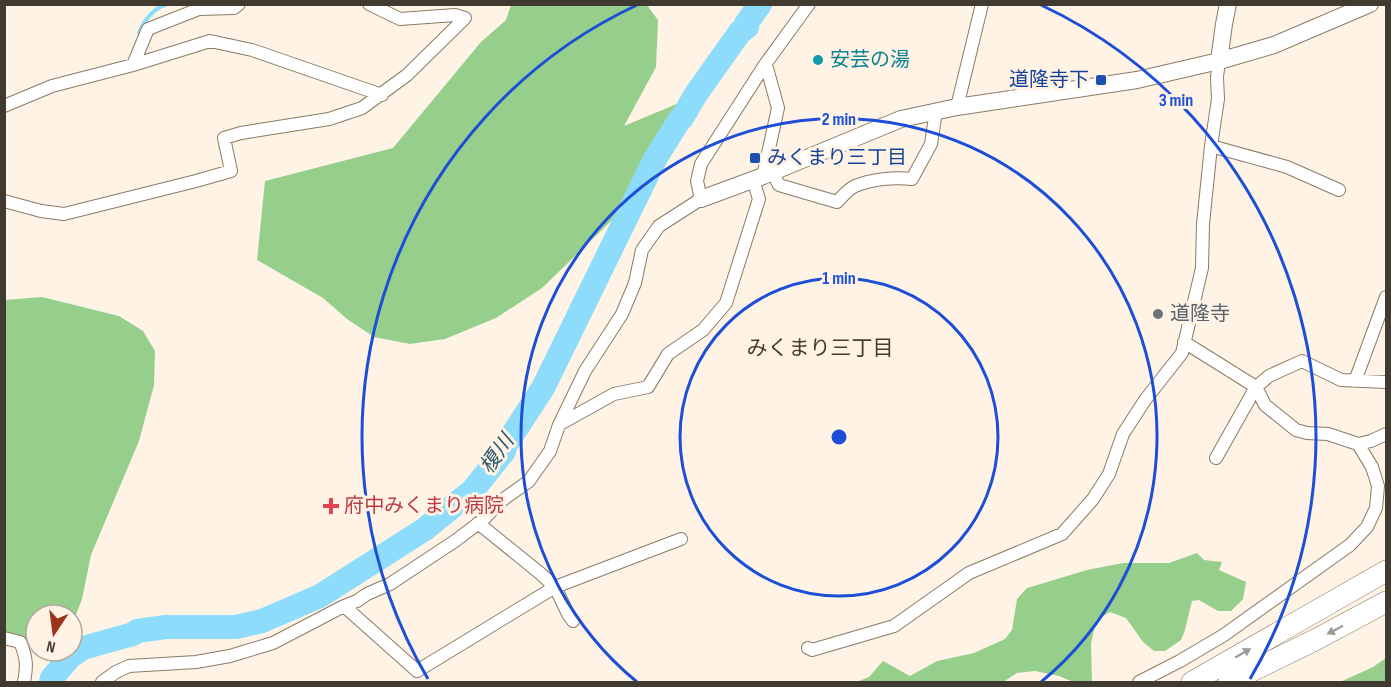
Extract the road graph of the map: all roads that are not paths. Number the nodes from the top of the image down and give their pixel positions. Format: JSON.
{"nodes":[{"id":1,"x":239,"y":4,"type":"edge"},
{"id":2,"x":369,"y":4,"type":"edge"},
{"id":3,"x":809,"y":4,"type":"edge"},
{"id":4,"x":982,"y":4,"type":"edge"},
{"id":5,"x":1228,"y":4,"type":"edge"},
{"id":6,"x":1370,"y":4,"type":"edge"},
{"id":7,"x":1219,"y":61,"type":"junction"},
{"id":8,"x":133,"y":65,"type":"junction"},
{"id":9,"x":764,"y":66,"type":"junction"},
{"id":10,"x":382,"y":94,"type":"junction"},
{"id":11,"x":4,"y":106,"type":"edge"},
{"id":12,"x":957,"y":107,"type":"junction"},
{"id":13,"x":936,"y":111,"type":"junction"},
{"id":14,"x":1211,"y":146,"type":"junction"},
{"id":15,"x":763,"y":176,"type":"junction"},
{"id":16,"x":1339,"y":190,"type":"dead end"},
{"id":17,"x":701,"y":199,"type":"junction"},
{"id":18,"x":4,"y":201,"type":"edge"},
{"id":19,"x":1386,"y":297,"type":"edge"},
{"id":20,"x":1184,"y":342,"type":"junction"},
{"id":21,"x":1354,"y":381,"type":"junction"},
{"id":22,"x":1386,"y":382,"type":"edge"},
{"id":23,"x":1256,"y":387,"type":"junction"},
{"id":24,"x":560,"y":425,"type":"junction"},
{"id":25,"x":1386,"y":434,"type":"edge"},
{"id":26,"x":1358,"y":444,"type":"junction"},
{"id":27,"x":1216,"y":458,"type":"dead end"},
{"id":28,"x":478,"y":523,"type":"junction"},
{"id":29,"x":681,"y":539,"type":"dead end"},
{"id":30,"x":1383,"y":573,"type":"edge"},
{"id":31,"x":555,"y":587,"type":"junction"},
{"id":32,"x":1386,"y":602,"type":"edge"},
{"id":33,"x":344,"y":606,"type":"junction"},
{"id":34,"x":573,"y":621,"type":"dead end"},
{"id":35,"x":4,"y":638,"type":"edge"},
{"id":36,"x":807,"y":648,"type":"dead end"},
{"id":37,"x":24,"y":682,"type":"edge"},
{"id":38,"x":102,"y":682,"type":"edge"},
{"id":39,"x":1138,"y":682,"type":"edge"},
{"id":40,"x":1192,"y":682,"type":"edge"},
{"id":41,"x":1229,"y":682,"type":"edge"}],
"edges":[{"from":1,"to":8,"type":"street"},
{"from":2,"to":10,"type":"street"},
{"from":3,"to":9,"type":"street"},
{"from":4,"to":12,"type":"street"},
{"from":5,"to":7,"type":"street"},
{"from":6,"to":7,"type":"street"},
{"from":7,"to":12,"type":"street"},
{"from":7,"to":14,"type":"street"},
{"from":8,"to":10,"type":"street"},
{"from":8,"to":11,"type":"street"},
{"from":9,"to":15,"type":"street"},
{"from":9,"to":17,"type":"street"},
{"from":10,"to":18,"type":"street"},
{"from":12,"to":13,"type":"street"},
{"from":13,"to":15,"type":"street"},
{"from":13,"to":15,"type":"street"},
{"from":14,"to":16,"type":"street"},
{"from":14,"to":20,"type":"street"},
{"from":15,"to":17,"type":"street"},
{"from":15,"to":24,"type":"street"},
{"from":17,"to":24,"type":"street"},
{"from":19,"to":21,"type":"street"},
{"from":20,"to":23,"type":"street"},
{"from":20,"to":36,"type":"street"},
{"from":21,"to":22,"type":"street"},
{"from":21,"to":23,"type":"street"},
{"from":23,"to":26,"type":"street"},
{"from":23,"to":27,"type":"street"},
{"from":24,"to":28,"type":"street"},
{"from":25,"to":26,"type":"street"},
{"from":26,"to":39,"type":"street"},
{"from":28,"to":31,"type":"street"},
{"from":28,"to":33,"type":"street"},
{"from":29,"to":31,"type":"street"},
{"from":40,"to":30,"type":"highway","one_way":true},
{"from":31,"to":33,"type":"street"},
{"from":31,"to":34,"type":"street"},
{"from":32,"to":41,"type":"highway","one_way":true},
{"from":33,"to":38,"type":"street"},
{"from":35,"to":37,"type":"street"}]}
